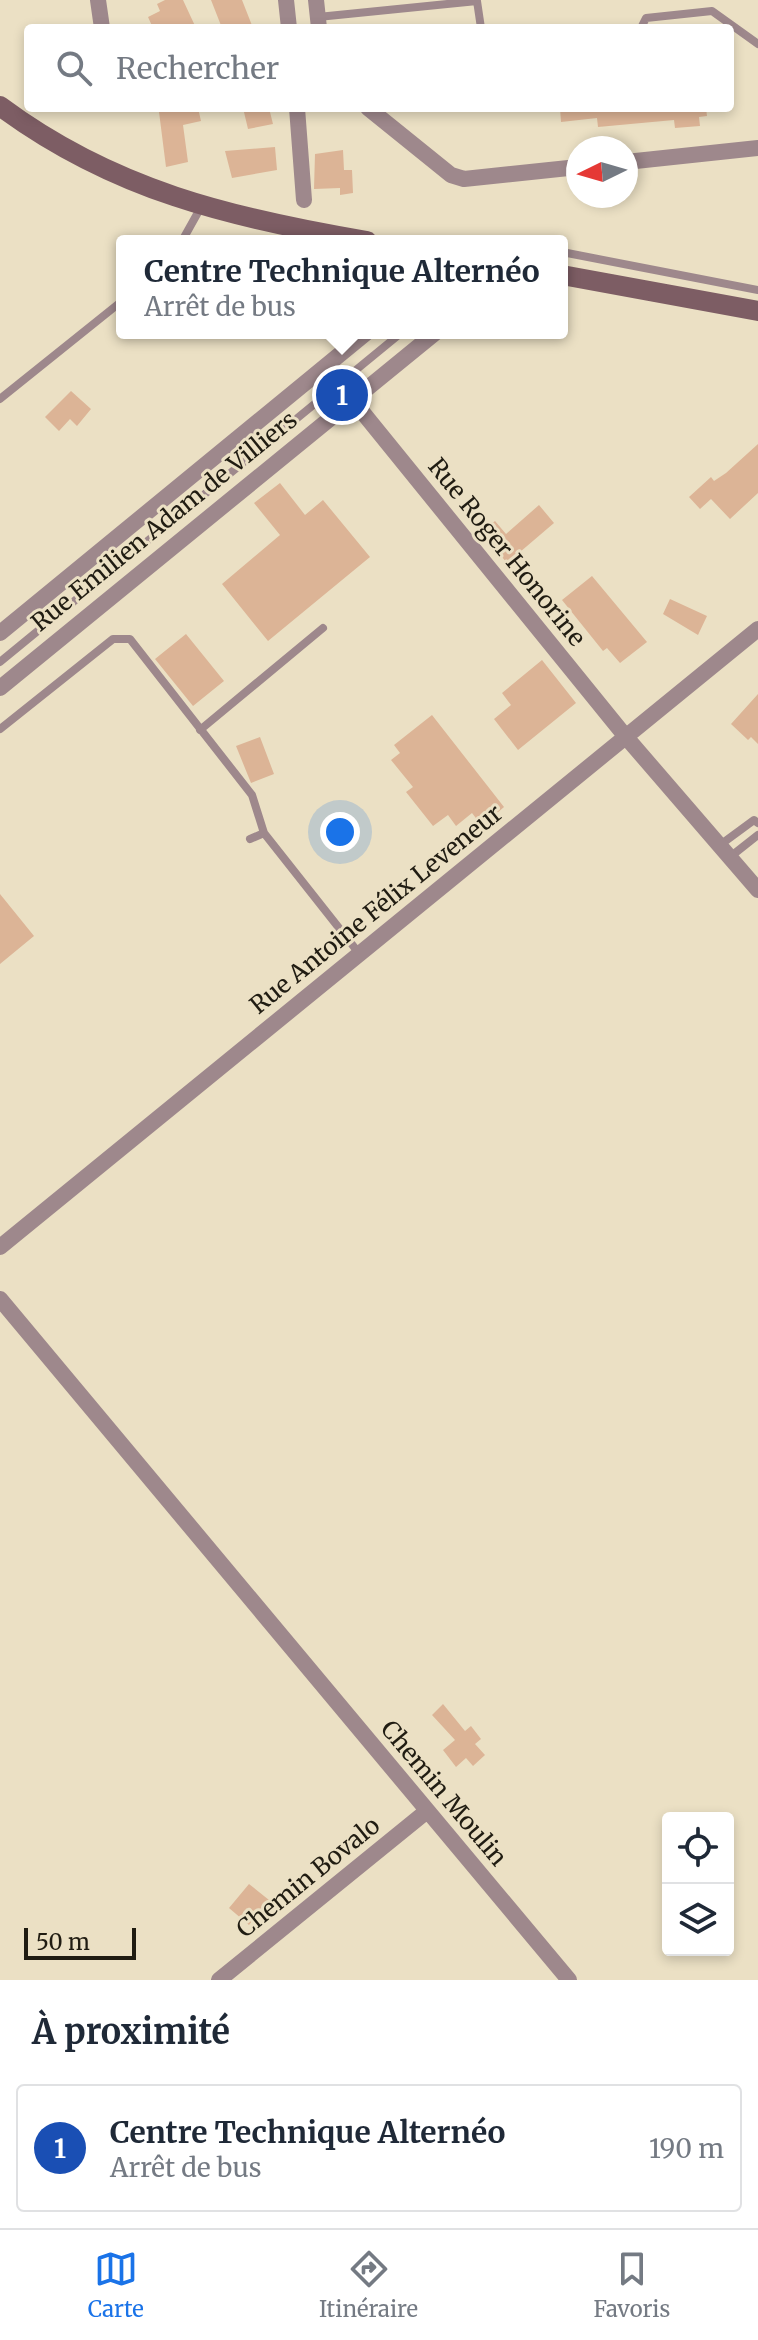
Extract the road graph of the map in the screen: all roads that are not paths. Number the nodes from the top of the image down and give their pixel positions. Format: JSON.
{"nodes":[{"id":1,"x":98,"y":0,"type":"edge"},
{"id":2,"x":286,"y":0,"type":"edge"},
{"id":3,"x":318,"y":15,"type":"edge"},
{"id":4,"x":101,"y":24,"type":"edge"},
{"id":5,"x":289,"y":24,"type":"edge"},
{"id":6,"x":480,"y":24,"type":"edge"},
{"id":7,"x":643,"y":24,"type":"edge"},
{"id":8,"x":730,"y":24,"type":"edge"},
{"id":9,"x":734,"y":27,"type":"edge"},
{"id":10,"x":758,"y":44,"type":"edge"},
{"id":11,"x":297,"y":112,"type":"edge"},
{"id":12,"x":373,"y":112,"type":"edge"},
{"id":13,"x":4,"y":116,"type":"edge"},
{"id":14,"x":758,"y":148,"type":"edge"},
{"id":15,"x":638,"y":161,"type":"edge"},
{"id":16,"x":566,"y":168,"type":"edge"},
{"id":17,"x":304,"y":200,"type":"dead end"},
{"id":18,"x":201,"y":207,"type":"junction"},
{"id":19,"x":185,"y":235,"type":"edge"},
{"id":20,"x":331,"y":235,"type":"edge"},
{"id":21,"x":568,"y":253,"type":"edge"},
{"id":22,"x":568,"y":276,"type":"edge"},
{"id":23,"x":758,"y":290,"type":"edge"},
{"id":24,"x":116,"y":306,"type":"edge"},
{"id":25,"x":758,"y":311,"type":"edge"},
{"id":26,"x":359,"y":339,"type":"edge"},
{"id":27,"x":394,"y":339,"type":"edge"},
{"id":28,"x":427,"y":339,"type":"edge"},
{"id":29,"x":351,"y":398,"type":"junction"},
{"id":30,"x":0,"y":399,"type":"edge"},
{"id":31,"x":323,"y":628,"type":"dead end"},
{"id":32,"x":758,"y":629,"type":"edge"},
{"id":33,"x":0,"y":633,"type":"edge"},
{"id":34,"x":0,"y":662,"type":"edge"},
{"id":35,"x":0,"y":688,"type":"edge"},
{"id":36,"x":0,"y":729,"type":"edge"},
{"id":37,"x":200,"y":730,"type":"junction"},
{"id":38,"x":626,"y":737,"type":"junction"},
{"id":39,"x":758,"y":823,"type":"edge"},
{"id":40,"x":264,"y":833,"type":"junction"},
{"id":41,"x":758,"y":835,"type":"edge"},
{"id":42,"x":250,"y":839,"type":"dead end"},
{"id":43,"x":725,"y":851,"type":"junction"},
{"id":44,"x":758,"y":890,"type":"edge"},
{"id":45,"x":358,"y":952,"type":"junction"},
{"id":46,"x":0,"y":1247,"type":"edge"},
{"id":47,"x":0,"y":1299,"type":"edge"},
{"id":48,"x":427,"y":1811,"type":"junction"},
{"id":49,"x":219,"y":1980,"type":"edge"},
{"id":50,"x":569,"y":1980,"type":"edge"}],
"edges":[{"from":1,"to":4,"type":"street"},
{"from":2,"to":5,"type":"street"},
{"from":3,"to":6,"type":"lane"},
{"from":7,"to":8,"type":"lane"},
{"from":9,"to":10,"type":"lane"},
{"from":11,"to":17,"type":"street"},
{"from":12,"to":16,"type":"street"},
{"from":13,"to":18,"type":"main road"},
{"from":14,"to":15,"type":"street"},
{"from":18,"to":19,"type":"lane"},
{"from":18,"to":20,"type":"main road"},
{"from":21,"to":23,"type":"lane"},
{"from":22,"to":25,"type":"main road"},
{"from":24,"to":30,"type":"lane"},
{"from":26,"to":33,"type":"street","name":"Rue Emilien Adam de Villiers"},
{"from":27,"to":34,"type":"lane"},
{"from":28,"to":29,"type":"street","name":"Rue Emilien Adam de Villiers"},
{"from":29,"to":35,"type":"street","name":"Rue Emilien Adam de Villiers"},
{"from":29,"to":38,"type":"street","name":"Rue Roger Honorine"},
{"from":31,"to":37,"type":"lane"},
{"from":32,"to":38,"type":"street","name":"Rue Antoine Félix Leveneur"},
{"from":36,"to":37,"type":"lane"},
{"from":37,"to":40,"type":"lane"},
{"from":38,"to":43,"type":"street"},
{"from":38,"to":45,"type":"street","name":"Rue Antoine Félix Leveneur"},
{"from":39,"to":43,"type":"lane"},
{"from":40,"to":42,"type":"lane"},
{"from":40,"to":45,"type":"lane"},
{"from":41,"to":43,"type":"lane"},
{"from":43,"to":44,"type":"street"},
{"from":45,"to":46,"type":"street","name":"Rue Antoine Félix Leveneur"},
{"from":47,"to":48,"type":"street","name":"Chemin Moulin"},
{"from":48,"to":49,"type":"street","name":"Chemin Bovalo"},
{"from":48,"to":50,"type":"street","name":"Chemin Moulin"}]}
